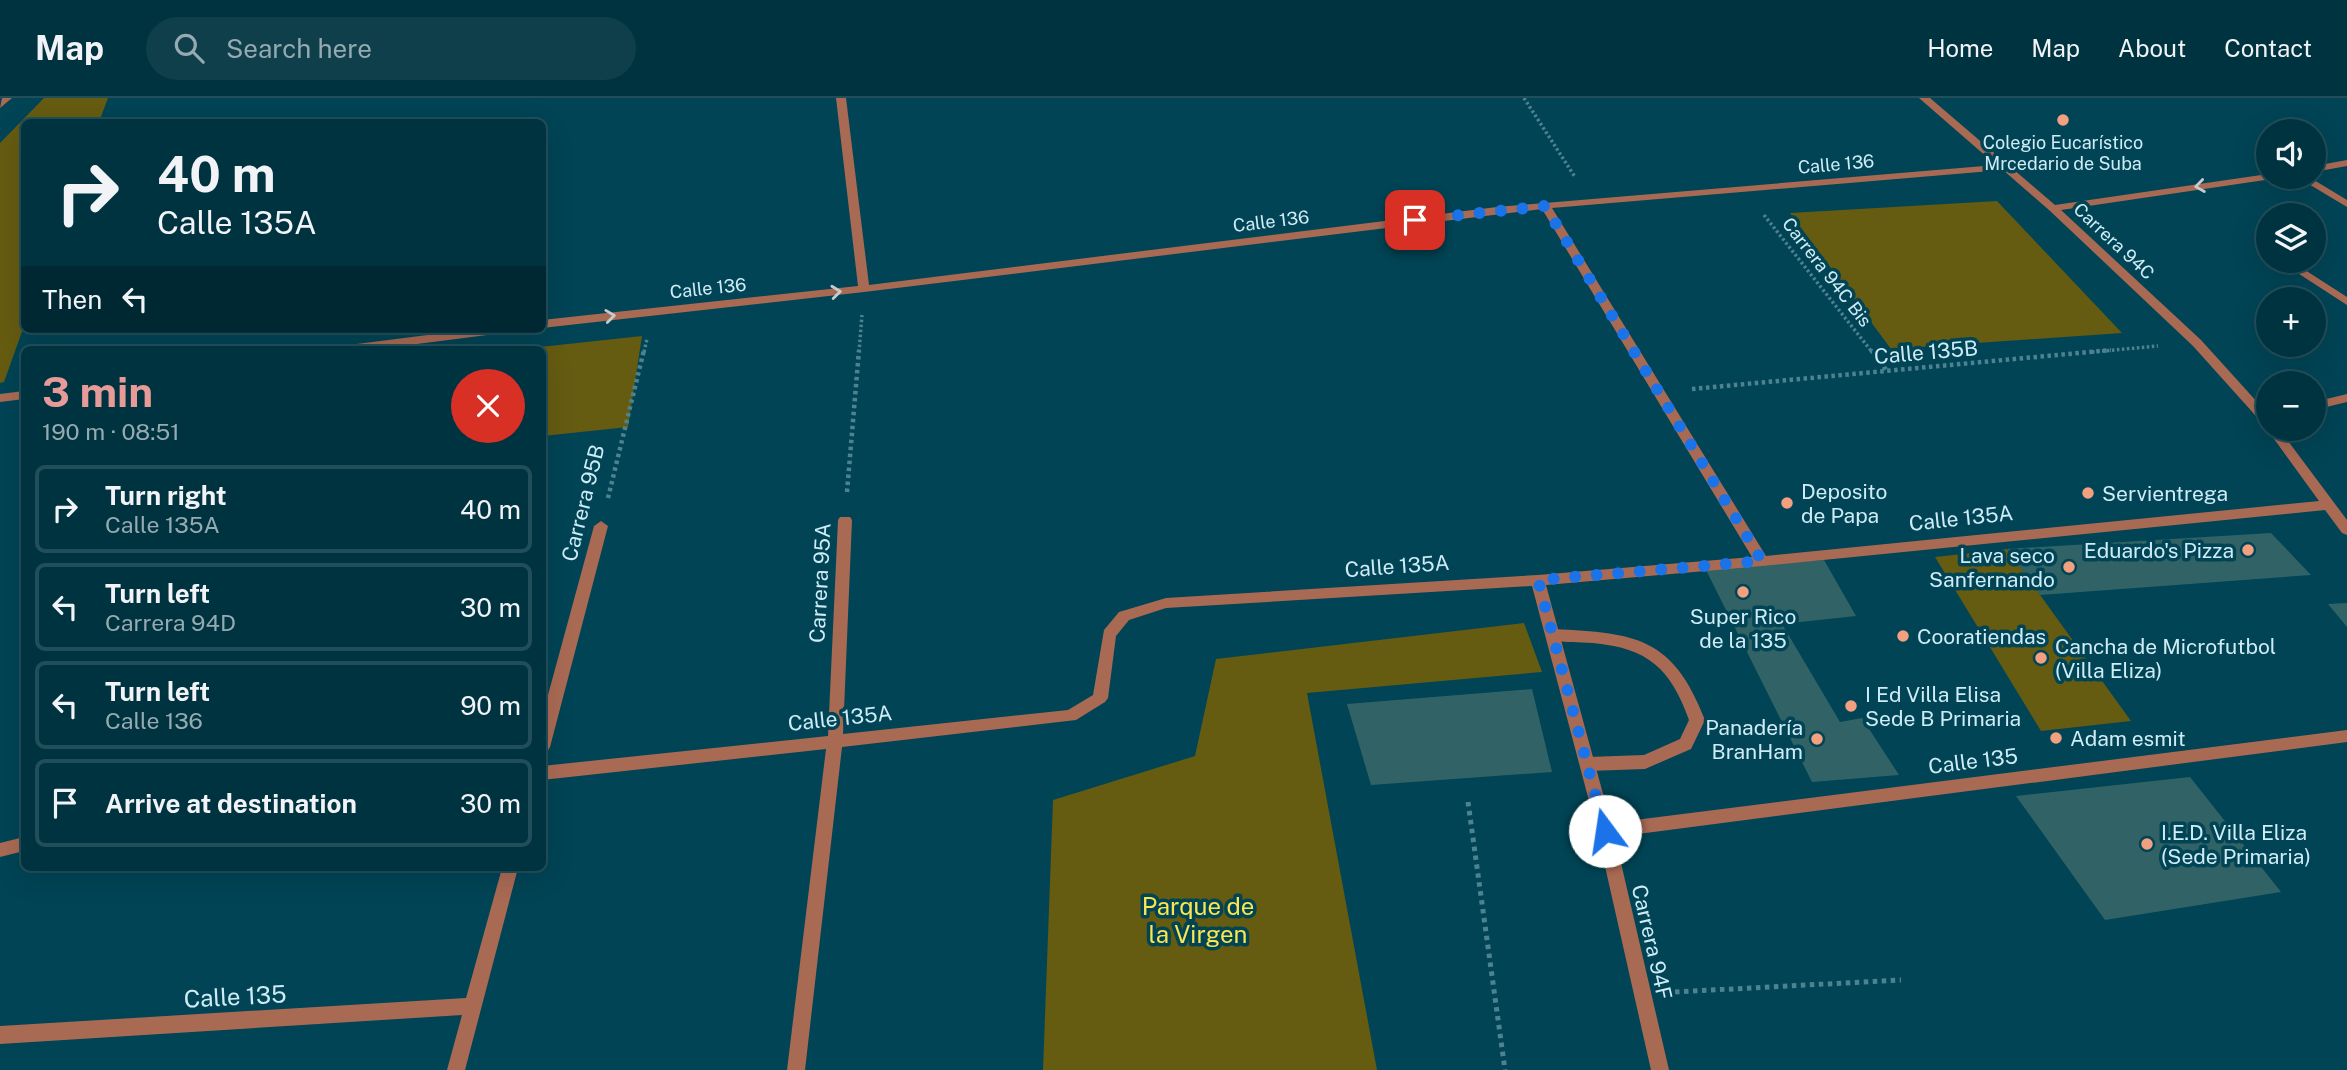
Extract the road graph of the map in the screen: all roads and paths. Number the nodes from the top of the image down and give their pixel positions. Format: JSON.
{"nodes":[{"id":1,"x":7,"y":98,"type":"edge"},
{"id":2,"x":841,"y":98,"type":"edge"},
{"id":3,"x":1524,"y":98,"type":"edge"},
{"id":4,"x":1924,"y":98,"type":"edge"},
{"id":5,"x":0,"y":105,"type":"edge"},
{"id":6,"x":2347,"y":163,"type":"edge"},
{"id":7,"x":2005,"y":167,"type":"junction"},
{"id":8,"x":2326,"y":167,"type":"edge"},
{"id":9,"x":2256,"y":179,"type":"edge"},
{"id":10,"x":2321,"y":189,"type":"edge"},
{"id":11,"x":1744,"y":190,"type":"junction"},
{"id":12,"x":1591,"y":202,"type":"junction"},
{"id":13,"x":2347,"y":204,"type":"edge"},
{"id":14,"x":1545,"y":206,"type":"junction"},
{"id":15,"x":2053,"y":208,"type":"junction"},
{"id":16,"x":2302,"y":273,"type":"edge"},
{"id":17,"x":864,"y":289,"type":"junction"},
{"id":18,"x":2347,"y":302,"type":"edge"},
{"id":19,"x":653,"y":311,"type":"junction"},
{"id":20,"x":546,"y":324,"type":"edge"},
{"id":21,"x":472,"y":333,"type":"edge"},
{"id":22,"x":2197,"y":342,"type":"junction"},
{"id":23,"x":372,"y":346,"type":"edge"},
{"id":24,"x":1887,"y":371,"type":"junction"},
{"id":25,"x":1659,"y":392,"type":"junction"},
{"id":26,"x":21,"y":395,"type":"edge"},
{"id":27,"x":0,"y":398,"type":"edge"},
{"id":28,"x":2347,"y":398,"type":"edge"},
{"id":29,"x":2326,"y":403,"type":"edge"},
{"id":30,"x":2256,"y":408,"type":"edge"},
{"id":31,"x":2282,"y":441,"type":"edge"},
{"id":32,"x":2326,"y":505,"type":"junction"},
{"id":33,"x":845,"y":520,"type":"joint"},
{"id":34,"x":601,"y":526,"type":"joint"},
{"id":35,"x":2347,"y":530,"type":"edge"},
{"id":36,"x":1762,"y":561,"type":"junction"},
{"id":37,"x":1538,"y":580,"type":"junction"},
{"id":38,"x":1554,"y":635,"type":"junction"},
{"id":39,"x":546,"y":732,"type":"edge"},
{"id":40,"x":2347,"y":736,"type":"edge"},
{"id":41,"x":835,"y":741,"type":"junction"},
{"id":42,"x":1588,"y":764,"type":"junction"},
{"id":43,"x":546,"y":772,"type":"edge"},
{"id":44,"x":1468,"y":802,"type":"dead end"},
{"id":45,"x":1605,"y":831,"type":"junction"},
{"id":46,"x":21,"y":845,"type":"edge"},
{"id":47,"x":0,"y":850,"type":"edge"},
{"id":48,"x":509,"y":871,"type":"edge"},
{"id":49,"x":1901,"y":980,"type":"dead end"},
{"id":50,"x":1643,"y":994,"type":"junction"},
{"id":51,"x":473,"y":1006,"type":"junction"},
{"id":52,"x":0,"y":1035,"type":"edge"},
{"id":53,"x":456,"y":1070,"type":"edge"},
{"id":54,"x":796,"y":1070,"type":"edge"},
{"id":55,"x":1505,"y":1070,"type":"edge"},
{"id":56,"x":1660,"y":1070,"type":"edge"}],
"edges":[{"from":1,"to":5,"type":"street"},
{"from":2,"to":17,"type":"street"},
{"from":3,"to":12,"type":"path"},
{"from":4,"to":7,"type":"street","name":"Carrera 94C"},
{"from":6,"to":8,"type":"street"},
{"from":7,"to":11,"type":"street","name":"Calle 136"},
{"from":7,"to":15,"type":"street","name":"Carrera 94C"},
{"from":9,"to":15,"type":"street","one_way":true},
{"from":10,"to":13,"type":"street"},
{"from":11,"to":12,"type":"street","name":"Calle 136"},
{"from":11,"to":24,"type":"path","name":"Carrera 94C Bis"},
{"from":12,"to":14,"type":"street","name":"Calle 136"},
{"from":14,"to":17,"type":"street","name":"Calle 136"},
{"from":14,"to":25,"type":"street"},
{"from":15,"to":22,"type":"street","name":"Carrera 94C"},
{"from":16,"to":18,"type":"street"},
{"from":19,"to":17,"type":"street","name":"Calle 136","one_way":true},
{"from":17,"to":33,"type":"path","name":"Carrera 95A"},
{"from":20,"to":19,"type":"street","name":"Calle 136","one_way":true},
{"from":19,"to":34,"type":"path","name":"Carrera 95B"},
{"from":21,"to":23,"type":"street"},
{"from":22,"to":24,"type":"path","name":"Calle 135B"},
{"from":22,"to":30,"type":"street","name":"Carrera 94C"},
{"from":24,"to":25,"type":"path","name":"Calle 135B"},
{"from":25,"to":36,"type":"street"},
{"from":26,"to":27,"type":"street"},
{"from":28,"to":29,"type":"street"},
{"from":31,"to":32,"type":"street","name":"Carrera 94C"},
{"from":32,"to":35,"type":"street","name":"Carrera 94C"},
{"from":32,"to":36,"type":"street","name":"Calle 135A"},
{"from":33,"to":41,"type":"street","name":"Carrera 95A"},
{"from":34,"to":39,"type":"street","name":"Carrera 95B"},
{"from":36,"to":37,"type":"street","name":"Calle 135A"},
{"from":37,"to":38,"type":"street","name":"Carrera 94F"},
{"from":37,"to":41,"type":"street","name":"Calle 135A"},
{"from":38,"to":42,"type":"street","name":"Carrera 94F"},
{"from":38,"to":42,"type":"street"},
{"from":40,"to":45,"type":"street","name":"Calle 135"},
{"from":41,"to":43,"type":"street","name":"Calle 135A"},
{"from":41,"to":54,"type":"street","name":"Carrera 95A"},
{"from":42,"to":45,"type":"street","name":"Carrera 94F"},
{"from":44,"to":55,"type":"path"},
{"from":45,"to":50,"type":"street","name":"Carrera 94F"},
{"from":46,"to":47,"type":"street"},
{"from":48,"to":51,"type":"street"},
{"from":49,"to":50,"type":"path"},
{"from":50,"to":56,"type":"street","name":"Carrera 94F"},
{"from":51,"to":52,"type":"street","name":"Calle 135"},
{"from":51,"to":53,"type":"street"}]}
